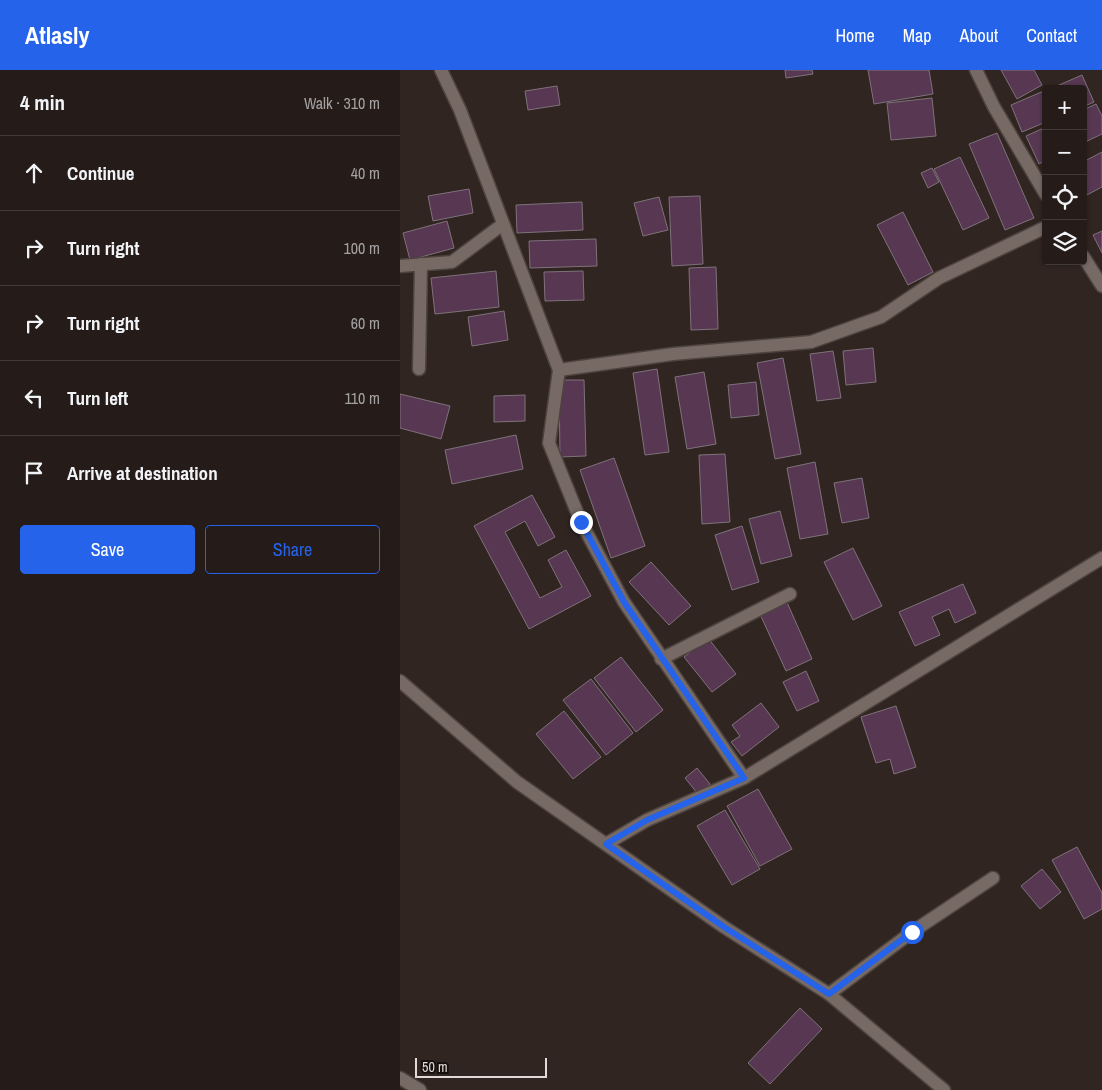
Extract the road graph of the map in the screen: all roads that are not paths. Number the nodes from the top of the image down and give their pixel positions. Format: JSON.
{"nodes":[{"id":1,"x":441,"y":70,"type":"edge"},
{"id":2,"x":976,"y":70,"type":"edge"},
{"id":3,"x":1042,"y":188,"type":"edge"},
{"id":4,"x":503,"y":224,"type":"junction"},
{"id":5,"x":1042,"y":230,"type":"edge"},
{"id":6,"x":1087,"y":262,"type":"edge"},
{"id":7,"x":422,"y":264,"type":"junction"},
{"id":8,"x":400,"y":266,"type":"edge"},
{"id":9,"x":1102,"y":286,"type":"edge"},
{"id":10,"x":419,"y":369,"type":"dead end"},
{"id":11,"x":559,"y":370,"type":"junction"},
{"id":12,"x":1102,"y":558,"type":"edge"},
{"id":13,"x":790,"y":594,"type":"dead end"},
{"id":14,"x":661,"y":659,"type":"junction"},
{"id":15,"x":400,"y":680,"type":"edge"},
{"id":16,"x":744,"y":778,"type":"junction"},
{"id":17,"x":606,"y":844,"type":"junction"},
{"id":18,"x":993,"y":878,"type":"dead end"},
{"id":19,"x":829,"y":994,"type":"junction"},
{"id":20,"x":400,"y":1078,"type":"edge"},
{"id":21,"x":420,"y":1090,"type":"edge"},
{"id":22,"x":944,"y":1090,"type":"edge"}],
"edges":[{"from":1,"to":4,"type":"street"},
{"from":2,"to":3,"type":"street"},
{"from":4,"to":7,"type":"street"},
{"from":4,"to":11,"type":"street"},
{"from":5,"to":11,"type":"street"},
{"from":6,"to":9,"type":"street"},
{"from":7,"to":8,"type":"street"},
{"from":7,"to":10,"type":"street"},
{"from":11,"to":14,"type":"street"},
{"from":12,"to":16,"type":"street"},
{"from":13,"to":14,"type":"street"},
{"from":14,"to":16,"type":"street"},
{"from":15,"to":17,"type":"street"},
{"from":16,"to":17,"type":"street"},
{"from":17,"to":19,"type":"street"},
{"from":18,"to":19,"type":"street"},
{"from":19,"to":22,"type":"street"},
{"from":20,"to":21,"type":"street"}]}
